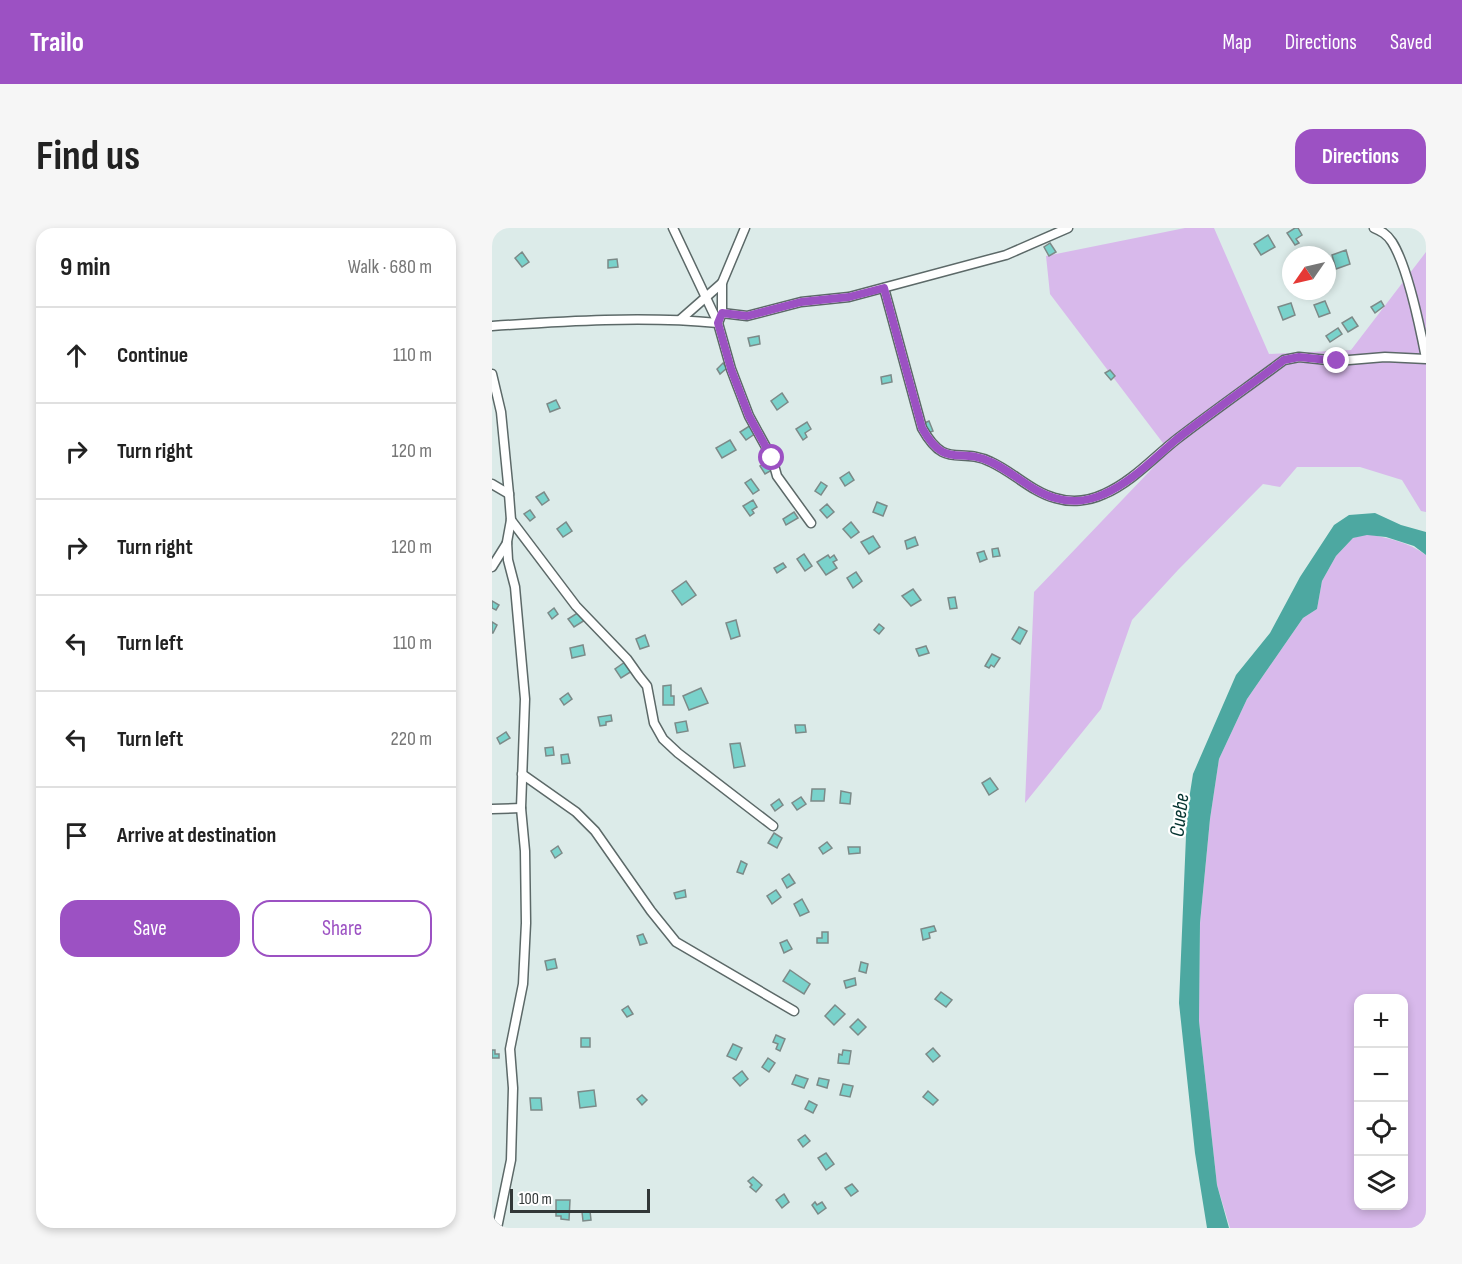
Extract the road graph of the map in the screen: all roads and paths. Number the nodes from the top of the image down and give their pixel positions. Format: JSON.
{"nodes":[{"id":1,"x":673,"y":228,"type":"edge"},
{"id":2,"x":745,"y":228,"type":"edge"},
{"id":3,"x":1068,"y":228,"type":"edge"},
{"id":4,"x":1374,"y":228,"type":"edge"},
{"id":5,"x":722,"y":283,"type":"junction"},
{"id":6,"x":884,"y":288,"type":"junction"},
{"id":7,"x":705,"y":296,"type":"junction"},
{"id":8,"x":722,"y":313,"type":"junction"},
{"id":9,"x":681,"y":319,"type":"junction"},
{"id":10,"x":718,"y":323,"type":"junction"},
{"id":11,"x":492,"y":326,"type":"edge"},
{"id":12,"x":1426,"y":358,"type":"edge"},
{"id":13,"x":492,"y":374,"type":"edge"},
{"id":14,"x":492,"y":484,"type":"edge"},
{"id":15,"x":509,"y":494,"type":"junction"},
{"id":16,"x":511,"y":520,"type":"junction"},
{"id":17,"x":811,"y":523,"type":"dead end"},
{"id":18,"x":507,"y":542,"type":"junction"},
{"id":19,"x":492,"y":567,"type":"edge"},
{"id":20,"x":522,"y":774,"type":"junction"},
{"id":21,"x":521,"y":808,"type":"junction"},
{"id":22,"x":492,"y":809,"type":"edge"},
{"id":23,"x":773,"y":826,"type":"dead end"},
{"id":24,"x":794,"y":1011,"type":"dead end"},
{"id":25,"x":497,"y":1228,"type":"edge"}],
"edges":[{"from":1,"to":7,"type":"street"},
{"from":2,"to":5,"type":"street"},
{"from":3,"to":6,"type":"street"},
{"from":4,"to":12,"type":"street"},
{"from":5,"to":7,"type":"street"},
{"from":5,"to":8,"type":"street"},
{"from":6,"to":8,"type":"street"},
{"from":6,"to":12,"type":"street"},
{"from":7,"to":9,"type":"street"},
{"from":7,"to":10,"type":"street"},
{"from":8,"to":10,"type":"street"},
{"from":9,"to":10,"type":"street"},
{"from":9,"to":11,"type":"street"},
{"from":10,"to":17,"type":"street"},
{"from":13,"to":15,"type":"street"},
{"from":14,"to":15,"type":"street"},
{"from":15,"to":16,"type":"street"},
{"from":16,"to":18,"type":"street"},
{"from":16,"to":23,"type":"street"},
{"from":18,"to":19,"type":"street"},
{"from":18,"to":20,"type":"street"},
{"from":20,"to":21,"type":"street"},
{"from":20,"to":24,"type":"street"},
{"from":21,"to":22,"type":"street"},
{"from":21,"to":25,"type":"street"}]}
